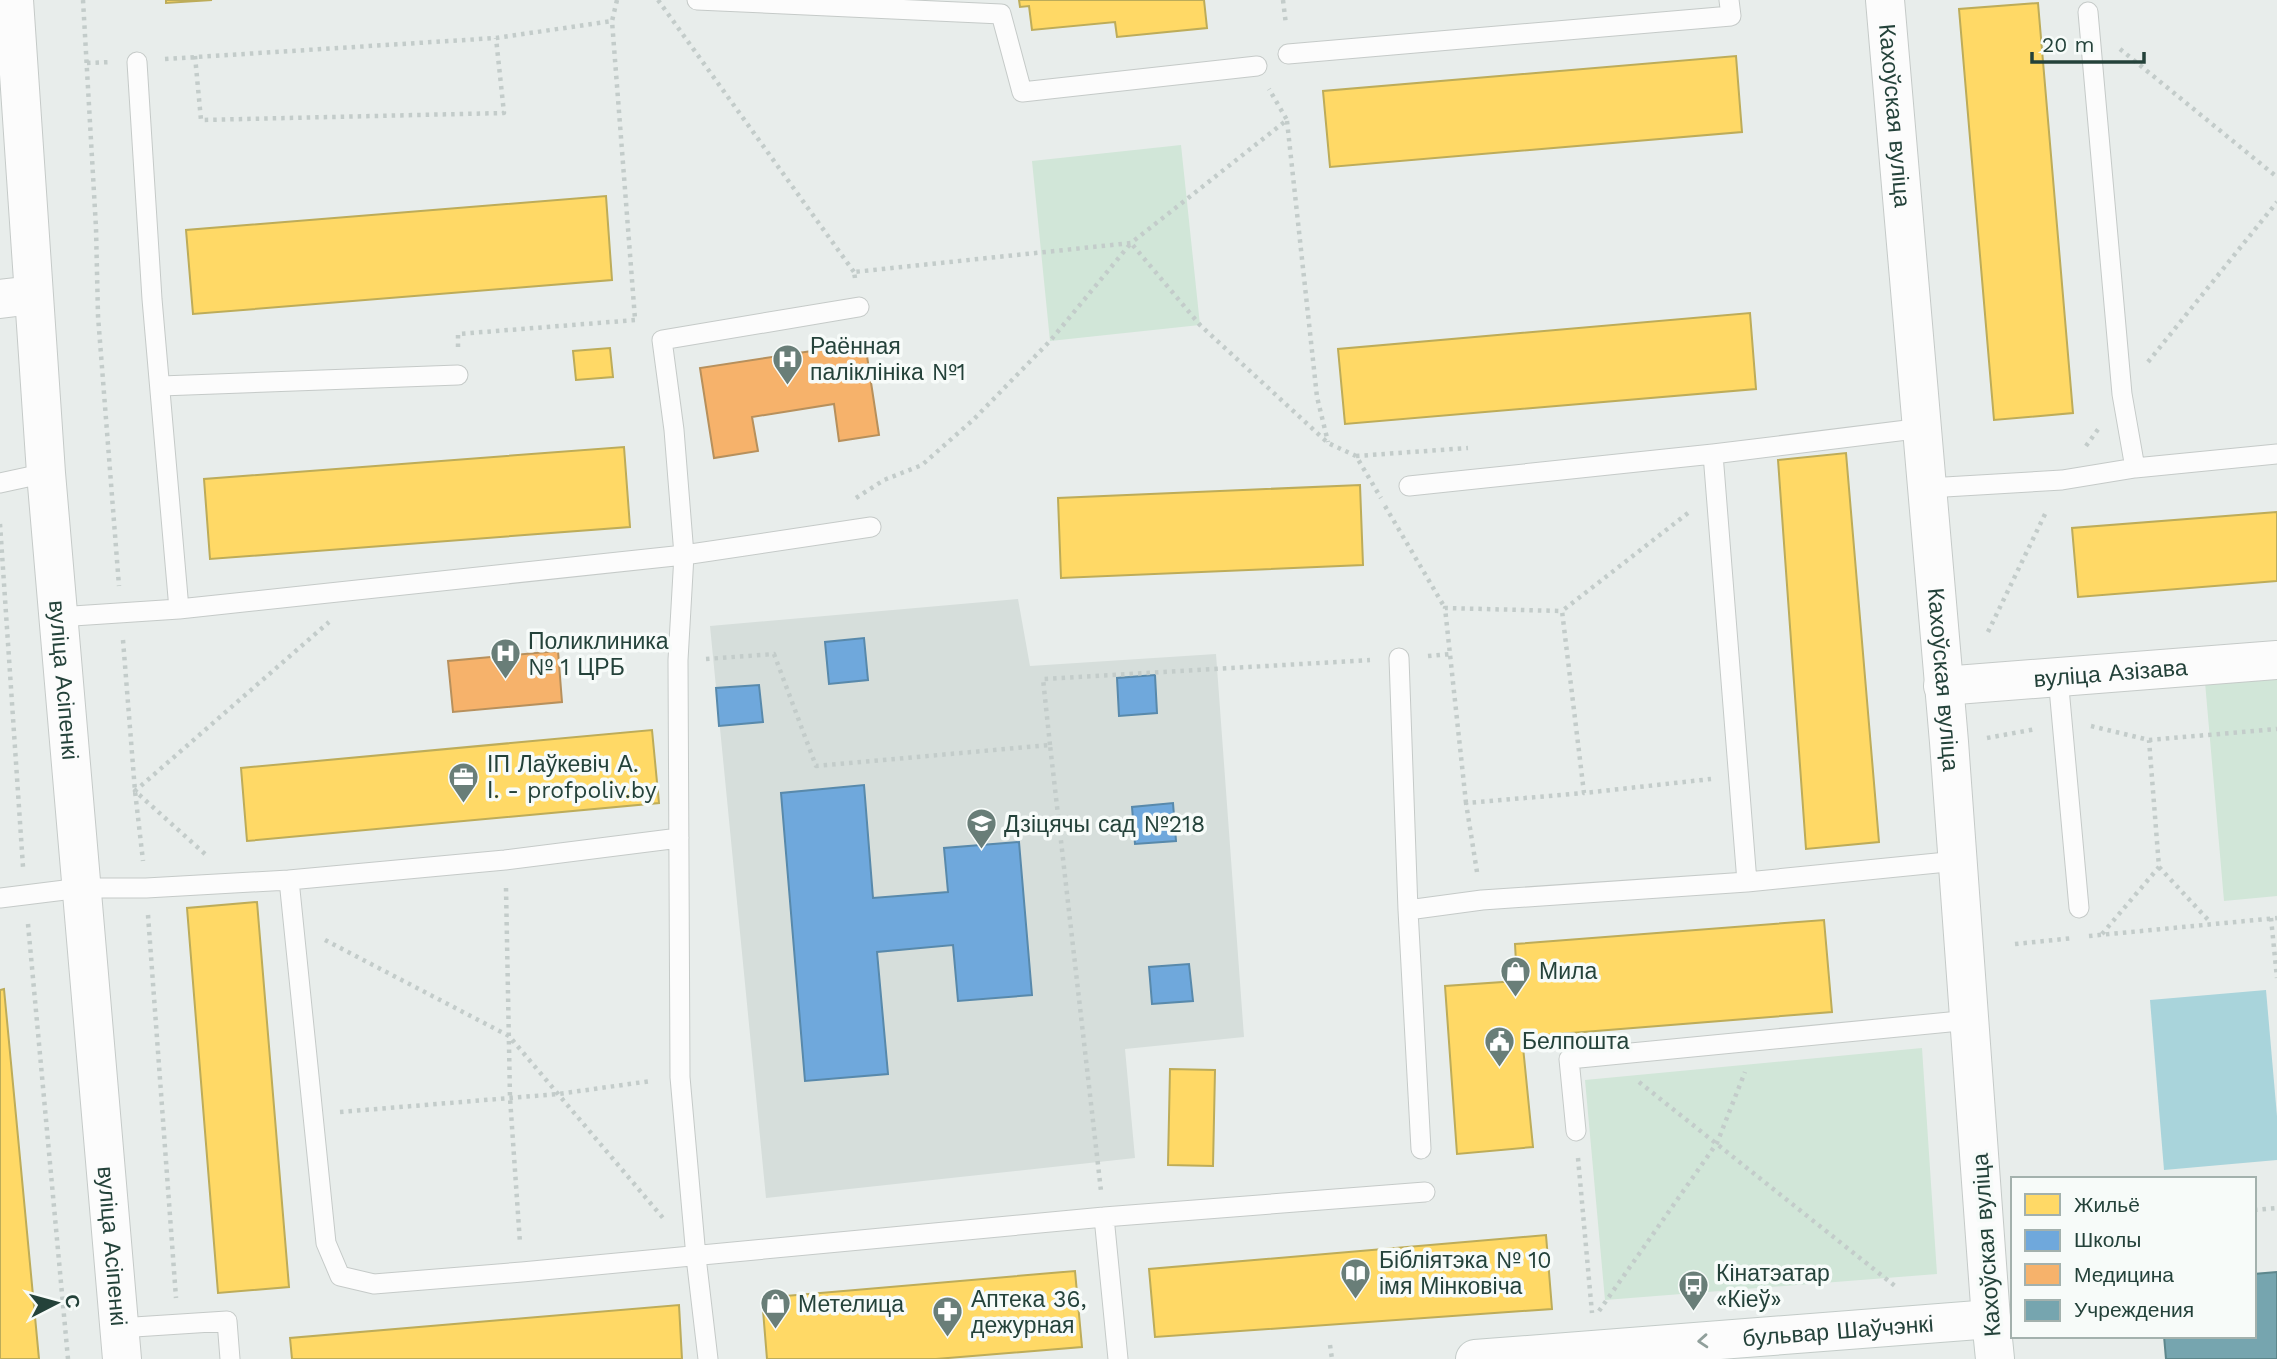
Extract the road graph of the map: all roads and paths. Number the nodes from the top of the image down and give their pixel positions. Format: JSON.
{"nodes":[{"id":1,"x":14,"y":0,"type":"edge"},
{"id":2,"x":83,"y":0,"type":"edge"},
{"id":3,"x":617,"y":0,"type":"edge"},
{"id":4,"x":658,"y":0,"type":"edge"},
{"id":5,"x":697,"y":0,"type":"edge"},
{"id":6,"x":1729,"y":0,"type":"edge"},
{"id":7,"x":1885,"y":0,"type":"edge"},
{"id":8,"x":2089,"y":18,"type":"joint"},
{"id":9,"x":612,"y":21,"type":"junction"},
{"id":10,"x":496,"y":38,"type":"junction"},
{"id":11,"x":1288,"y":54,"type":"dead end"},
{"id":12,"x":195,"y":56,"type":"junction"},
{"id":13,"x":87,"y":62,"type":"junction"},
{"id":14,"x":137,"y":62,"type":"junction"},
{"id":15,"x":1257,"y":66,"type":"joint"},
{"id":16,"x":1287,"y":120,"type":"junction"},
{"id":17,"x":2277,"y":177,"type":"edge"},
{"id":18,"x":1131,"y":243,"type":"junction"},
{"id":19,"x":854,"y":272,"type":"junction"},
{"id":20,"x":16,"y":297,"type":"edge"},
{"id":21,"x":859,"y":307,"type":"joint"},
{"id":22,"x":635,"y":319,"type":"junction"},
{"id":23,"x":662,"y":340,"type":"junction"},
{"id":24,"x":458,"y":375,"type":"joint"},
{"id":25,"x":160,"y":386,"type":"junction"},
{"id":26,"x":1923,"y":428,"type":"junction"},
{"id":27,"x":1328,"y":443,"type":"junction"},
{"id":28,"x":1713,"y":454,"type":"junction"},
{"id":29,"x":2277,"y":454,"type":"edge"},
{"id":30,"x":2134,"y":468,"type":"junction"},
{"id":31,"x":46,"y":473,"type":"junction"},
{"id":32,"x":0,"y":483,"type":"edge"},
{"id":33,"x":1409,"y":486,"type":"dead end"},
{"id":34,"x":1928,"y":488,"type":"junction"},
{"id":35,"x":1716,"y":491,"type":"junction"},
{"id":36,"x":850,"y":502,"type":"dead end"},
{"id":37,"x":0,"y":524,"type":"edge"},
{"id":38,"x":871,"y":527,"type":"dead end"},
{"id":39,"x":684,"y":555,"type":"junction"},
{"id":40,"x":366,"y":589,"type":"junction"},
{"id":41,"x":1445,"y":608,"type":"junction"},
{"id":42,"x":179,"y":609,"type":"junction"},
{"id":43,"x":1562,"y":611,"type":"junction"},
{"id":44,"x":121,"y":612,"type":"junction"},
{"id":45,"x":58,"y":617,"type":"junction"},
{"id":46,"x":1399,"y":658,"type":"joint"},
{"id":47,"x":678,"y":660,"type":"junction"},
{"id":48,"x":2277,"y":660,"type":"edge"},
{"id":49,"x":2058,"y":677,"type":"junction"},
{"id":50,"x":1944,"y":686,"type":"junction"},
{"id":51,"x":2089,"y":725,"type":"dead end"},
{"id":52,"x":2044,"y":728,"type":"dead end"},
{"id":53,"x":2277,"y":729,"type":"edge"},
{"id":54,"x":1997,"y":738,"type":"dead end"},
{"id":55,"x":2149,"y":740,"type":"junction"},
{"id":56,"x":1049,"y":746,"type":"junction"},
{"id":57,"x":1738,"y":776,"type":"junction"},
{"id":58,"x":135,"y":791,"type":"junction"},
{"id":59,"x":1584,"y":793,"type":"junction"},
{"id":60,"x":1466,"y":803,"type":"junction"},
{"id":61,"x":679,"y":838,"type":"junction"},
{"id":62,"x":505,"y":860,"type":"junction"},
{"id":63,"x":1957,"y":861,"type":"junction"},
{"id":64,"x":2159,"y":866,"type":"junction"},
{"id":65,"x":289,"y":880,"type":"junction"},
{"id":66,"x":1747,"y":882,"type":"junction"},
{"id":67,"x":237,"y":884,"type":"junction"},
{"id":68,"x":81,"y":888,"type":"junction"},
{"id":69,"x":146,"y":888,"type":"junction"},
{"id":70,"x":25,"y":893,"type":"junction"},
{"id":71,"x":0,"y":898,"type":"edge"},
{"id":72,"x":1482,"y":900,"type":"junction"},
{"id":73,"x":2080,"y":908,"type":"dead end"},
{"id":74,"x":1408,"y":910,"type":"junction"},
{"id":75,"x":2274,"y":918,"type":"edge"},
{"id":76,"x":293,"y":924,"type":"junction"},
{"id":77,"x":2212,"y":924,"type":"junction"},
{"id":78,"x":2101,"y":935,"type":"junction"},
{"id":79,"x":2015,"y":944,"type":"dead end"},
{"id":80,"x":2277,"y":978,"type":"edge"},
{"id":81,"x":1970,"y":1020,"type":"junction"},
{"id":82,"x":509,"y":1036,"type":"junction"},
{"id":83,"x":1758,"y":1042,"type":"junction"},
{"id":84,"x":1605,"y":1055,"type":"junction"},
{"id":85,"x":680,"y":1077,"type":"junction"},
{"id":86,"x":558,"y":1094,"type":"junction"},
{"id":87,"x":510,"y":1098,"type":"junction"},
{"id":88,"x":313,"y":1114,"type":"junction"},
{"id":89,"x":1576,"y":1131,"type":"joint"},
{"id":90,"x":1717,"y":1143,"type":"junction"},
{"id":91,"x":1421,"y":1149,"type":"dead end"},
{"id":92,"x":1426,"y":1192,"type":"dead end"},
{"id":93,"x":2277,"y":1208,"type":"edge"},
{"id":94,"x":2256,"y":1210,"type":"edge"},
{"id":95,"x":1104,"y":1217,"type":"junction"},
{"id":96,"x":696,"y":1257,"type":"junction"},
{"id":97,"x":522,"y":1272,"type":"junction"},
{"id":98,"x":1896,"y":1287,"type":"dead end"},
{"id":99,"x":1991,"y":1318,"type":"junction"},
{"id":100,"x":177,"y":1325,"type":"junction"},
{"id":101,"x":121,"y":1343,"type":"edge"},
{"id":102,"x":1330,"y":1345,"type":"dead end"},
{"id":103,"x":68,"y":1359,"type":"edge"},
{"id":104,"x":230,"y":1359,"type":"edge"},
{"id":105,"x":708,"y":1359,"type":"edge"},
{"id":106,"x":1118,"y":1359,"type":"edge"},
{"id":107,"x":1332,"y":1359,"type":"edge"},
{"id":108,"x":1475,"y":1359,"type":"edge"},
{"id":109,"x":1994,"y":1359,"type":"edge"}],
"edges":[{"from":1,"to":20,"type":"street","name":"вуліца Асіпенкі"},
{"from":2,"to":13,"type":"path"},
{"from":3,"to":9,"type":"path"},
{"from":4,"to":19,"type":"path"},
{"from":5,"to":15,"type":"lane"},
{"from":6,"to":11,"type":"lane"},
{"from":7,"to":26,"type":"street","name":"Кахоўская вуліца"},
{"from":8,"to":17,"type":"path"},
{"from":8,"to":30,"type":"lane"},
{"from":9,"to":10,"type":"path"},
{"from":9,"to":22,"type":"path"},
{"from":10,"to":12,"type":"path"},
{"from":10,"to":12,"type":"path"},
{"from":12,"to":14,"type":"path"},
{"from":13,"to":14,"type":"path"},
{"from":13,"to":44,"type":"path"},
{"from":14,"to":25,"type":"lane"},
{"from":15,"to":16,"type":"path"},
{"from":16,"to":18,"type":"path"},
{"from":16,"to":27,"type":"path"},
{"from":18,"to":19,"type":"path"},
{"from":18,"to":27,"type":"path"},
{"from":18,"to":36,"type":"path"},
{"from":19,"to":21,"type":"path"},
{"from":20,"to":31,"type":"street","name":"вуліца Асіпенкі"},
{"from":21,"to":23,"type":"lane"},
{"from":22,"to":23,"type":"path"},
{"from":22,"to":24,"type":"path"},
{"from":23,"to":39,"type":"lane"},
{"from":24,"to":25,"type":"lane"},
{"from":25,"to":42,"type":"lane"},
{"from":26,"to":28,"type":"lane"},
{"from":26,"to":34,"type":"street","name":"Кахоўская вуліца"},
{"from":27,"to":41,"type":"path"},
{"from":28,"to":33,"type":"lane"},
{"from":28,"to":35,"type":"lane"},
{"from":29,"to":30,"type":"lane"},
{"from":30,"to":34,"type":"lane"},
{"from":31,"to":32,"type":"lane"},
{"from":31,"to":45,"type":"street","name":"вуліца Асіпенкі"},
{"from":34,"to":50,"type":"street","name":"Кахоўская вуліца"},
{"from":35,"to":43,"type":"path"},
{"from":35,"to":57,"type":"lane"},
{"from":37,"to":70,"type":"path"},
{"from":38,"to":39,"type":"lane"},
{"from":39,"to":40,"type":"lane"},
{"from":39,"to":47,"type":"lane"},
{"from":40,"to":42,"type":"lane"},
{"from":40,"to":58,"type":"path"},
{"from":41,"to":43,"type":"path"},
{"from":41,"to":60,"type":"path"},
{"from":42,"to":44,"type":"lane"},
{"from":43,"to":59,"type":"path"},
{"from":44,"to":45,"type":"lane"},
{"from":44,"to":58,"type":"path"},
{"from":45,"to":68,"type":"street","name":"вуліца Асіпенкі"},
{"from":46,"to":56,"type":"path"},
{"from":46,"to":74,"type":"lane"},
{"from":47,"to":56,"type":"path"},
{"from":47,"to":61,"type":"lane"},
{"from":48,"to":49,"type":"street","name":"вуліца Азізава"},
{"from":49,"to":50,"type":"street","name":"вуліца Азізава"},
{"from":49,"to":73,"type":"lane"},
{"from":50,"to":63,"type":"street","name":"Кахоўская вуліца"},
{"from":51,"to":55,"type":"path"},
{"from":52,"to":54,"type":"path"},
{"from":53,"to":55,"type":"path"},
{"from":55,"to":64,"type":"path"},
{"from":56,"to":95,"type":"path"},
{"from":57,"to":59,"type":"path"},
{"from":57,"to":66,"type":"lane"},
{"from":58,"to":67,"type":"path"},
{"from":58,"to":69,"type":"path"},
{"from":59,"to":60,"type":"path"},
{"from":60,"to":72,"type":"path"},
{"from":61,"to":62,"type":"lane"},
{"from":61,"to":85,"type":"lane"},
{"from":62,"to":65,"type":"lane"},
{"from":62,"to":82,"type":"path"},
{"from":63,"to":66,"type":"lane"},
{"from":63,"to":81,"type":"street","name":"Кахоўская вуліца"},
{"from":64,"to":77,"type":"path"},
{"from":64,"to":78,"type":"path"},
{"from":65,"to":67,"type":"lane"},
{"from":65,"to":76,"type":"lane"},
{"from":66,"to":72,"type":"lane"},
{"from":67,"to":69,"type":"lane"},
{"from":68,"to":69,"type":"lane"},
{"from":68,"to":70,"type":"lane"},
{"from":68,"to":101,"type":"street","name":"вуліца Асіпенкі"},
{"from":69,"to":100,"type":"path"},
{"from":70,"to":71,"type":"lane"},
{"from":70,"to":103,"type":"path"},
{"from":72,"to":74,"type":"lane"},
{"from":74,"to":91,"type":"lane"},
{"from":75,"to":77,"type":"path"},
{"from":75,"to":80,"type":"path"},
{"from":76,"to":82,"type":"path"},
{"from":76,"to":88,"type":"lane"},
{"from":77,"to":78,"type":"path"},
{"from":78,"to":79,"type":"path"},
{"from":81,"to":83,"type":"lane"},
{"from":81,"to":99,"type":"street","name":"Кахоўская вуліца"},
{"from":82,"to":86,"type":"path"},
{"from":82,"to":87,"type":"path"},
{"from":83,"to":84,"type":"lane"},
{"from":83,"to":90,"type":"path"},
{"from":84,"to":89,"type":"lane"},
{"from":84,"to":90,"type":"path"},
{"from":85,"to":86,"type":"path"},
{"from":85,"to":96,"type":"lane"},
{"from":86,"to":87,"type":"path"},
{"from":86,"to":96,"type":"path"},
{"from":87,"to":88,"type":"path"},
{"from":87,"to":97,"type":"path"},
{"from":88,"to":97,"type":"lane"},
{"from":89,"to":90,"type":"path"},
{"from":90,"to":98,"type":"path"},
{"from":92,"to":95,"type":"lane"},
{"from":93,"to":94,"type":"path"},
{"from":95,"to":96,"type":"lane"},
{"from":95,"to":106,"type":"lane"},
{"from":96,"to":97,"type":"lane"},
{"from":96,"to":105,"type":"lane"},
{"from":99,"to":108,"type":"street","name":"бульвар Шаўчэнкі","one_way":true},
{"from":99,"to":109,"type":"street","name":"Кахоўская вуліца"},
{"from":100,"to":101,"type":"lane"},
{"from":100,"to":104,"type":"lane"},
{"from":102,"to":107,"type":"path"}]}
